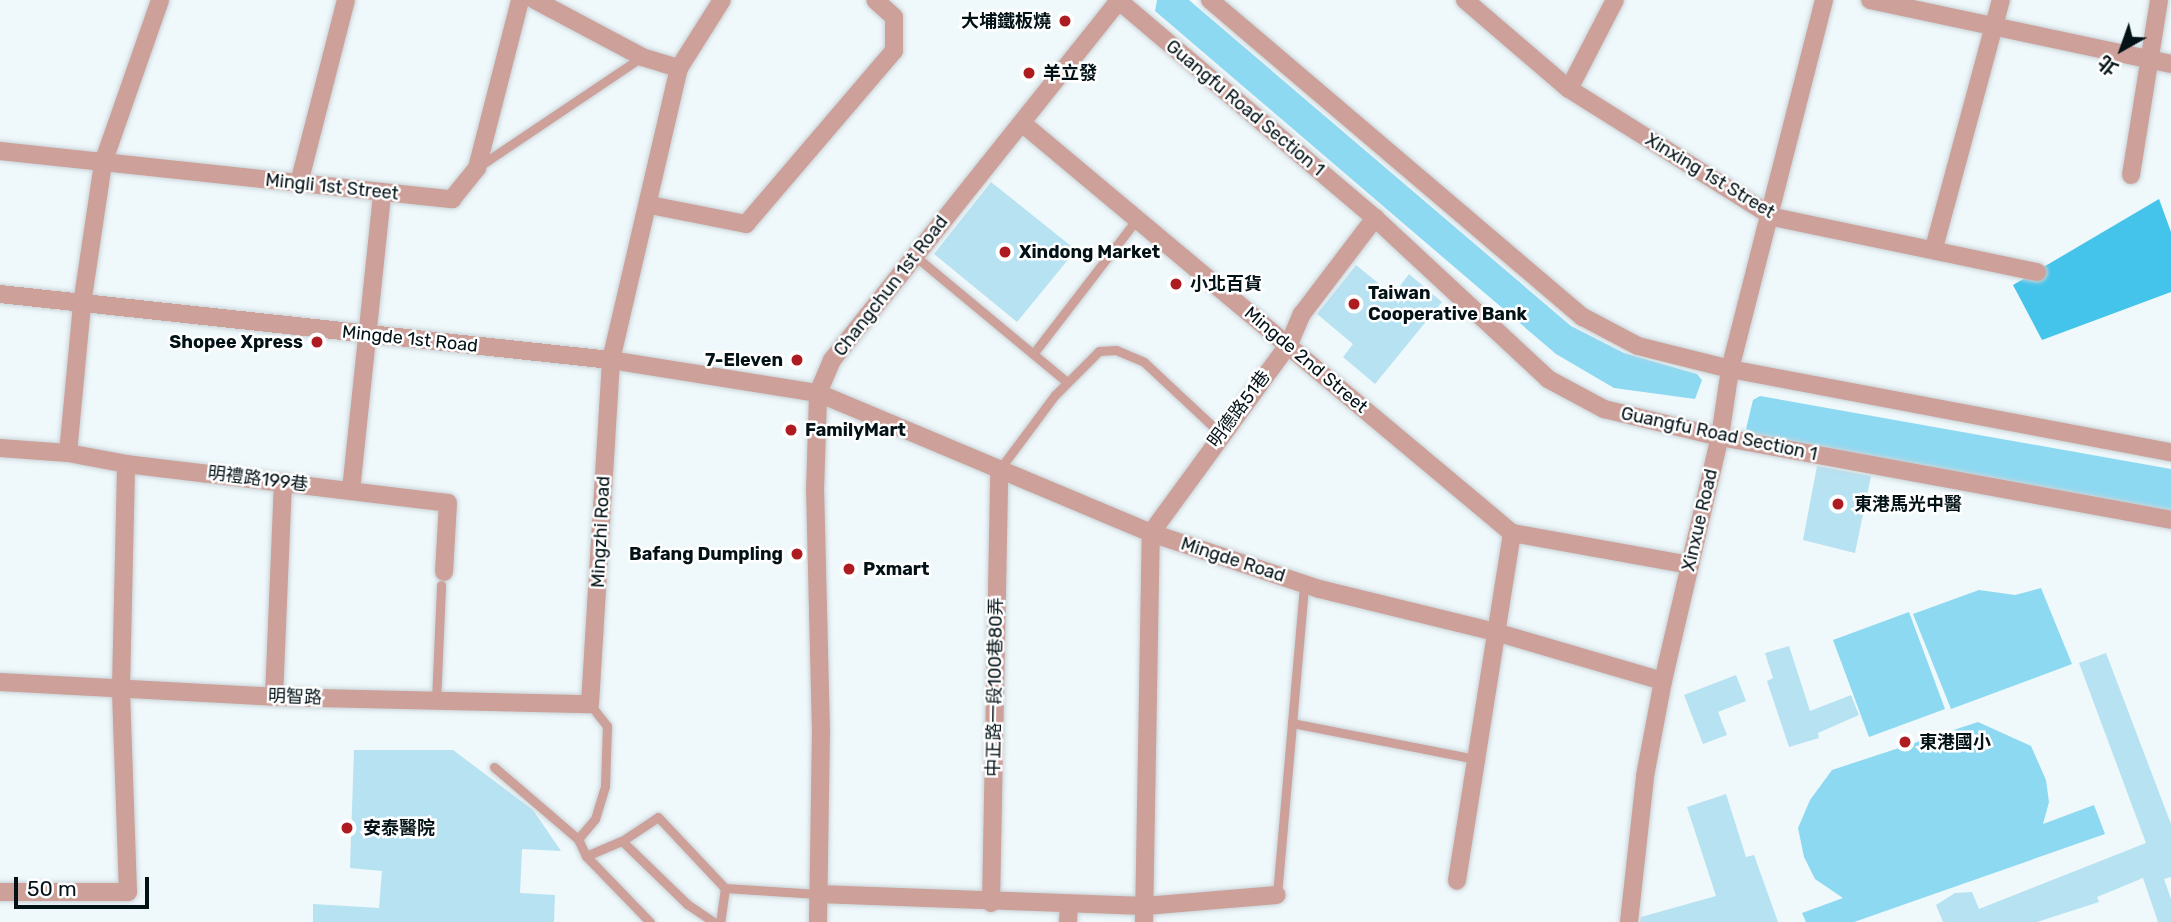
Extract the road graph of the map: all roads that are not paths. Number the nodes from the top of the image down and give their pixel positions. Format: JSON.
{"nodes":[{"id":1,"x":160,"y":0,"type":"edge"},
{"id":2,"x":346,"y":0,"type":"edge"},
{"id":3,"x":520,"y":0,"type":"edge"},
{"id":4,"x":535,"y":0,"type":"edge"},
{"id":5,"x":722,"y":0,"type":"edge"},
{"id":6,"x":875,"y":0,"type":"edge"},
{"id":7,"x":1118,"y":0,"type":"edge"},
{"id":8,"x":1210,"y":0,"type":"edge"},
{"id":9,"x":1465,"y":0,"type":"edge"},
{"id":10,"x":1615,"y":0,"type":"edge"},
{"id":11,"x":1825,"y":0,"type":"edge"},
{"id":12,"x":1870,"y":0,"type":"edge"},
{"id":13,"x":2001,"y":0,"type":"edge"},
{"id":14,"x":2159,"y":0,"type":"edge"},
{"id":15,"x":1992,"y":27,"type":"junction"},
{"id":16,"x":642,"y":57,"type":"junction"},
{"id":17,"x":2149,"y":60,"type":"junction"},
{"id":18,"x":2171,"y":64,"type":"edge"},
{"id":19,"x":679,"y":68,"type":"junction"},
{"id":20,"x":1569,"y":89,"type":"junction"},
{"id":21,"x":1022,"y":123,"type":"junction"},
{"id":22,"x":0,"y":151,"type":"edge"},
{"id":23,"x":103,"y":163,"type":"junction"},
{"id":24,"x":477,"y":169,"type":"junction"},
{"id":25,"x":2131,"y":175,"type":"dead end"},
{"id":26,"x":299,"y":183,"type":"junction"},
{"id":27,"x":382,"y":193,"type":"junction"},
{"id":28,"x":650,"y":205,"type":"junction"},
{"id":29,"x":1773,"y":217,"type":"junction"},
{"id":30,"x":1375,"y":218,"type":"junction"},
{"id":31,"x":1137,"y":219,"type":"junction"},
{"id":32,"x":1934,"y":248,"type":"junction"},
{"id":33,"x":914,"y":256,"type":"junction"},
{"id":34,"x":2037,"y":272,"type":"dead end"},
{"id":35,"x":0,"y":295,"type":"edge"},
{"id":36,"x":82,"y":304,"type":"junction"},
{"id":37,"x":368,"y":334,"type":"junction"},
{"id":38,"x":1289,"y":344,"type":"junction"},
{"id":39,"x":1033,"y":354,"type":"junction"},
{"id":40,"x":611,"y":360,"type":"junction"},
{"id":41,"x":1730,"y":369,"type":"junction"},
{"id":42,"x":1067,"y":382,"type":"junction"},
{"id":43,"x":818,"y":393,"type":"junction"},
{"id":44,"x":1220,"y":433,"type":"junction"},
{"id":45,"x":1720,"y":437,"type":"junction"},
{"id":46,"x":0,"y":448,"type":"edge"},
{"id":47,"x":2171,"y":452,"type":"edge"},
{"id":48,"x":68,"y":453,"type":"junction"},
{"id":49,"x":127,"y":464,"type":"junction"},
{"id":50,"x":999,"y":470,"type":"junction"},
{"id":51,"x":284,"y":482,"type":"junction"},
{"id":52,"x":351,"y":490,"type":"junction"},
{"id":53,"x":2171,"y":520,"type":"edge"},
{"id":54,"x":1151,"y":533,"type":"junction"},
{"id":55,"x":1512,"y":533,"type":"junction"},
{"id":56,"x":1690,"y":565,"type":"junction"},
{"id":57,"x":443,"y":578,"type":"joint"},
{"id":58,"x":1304,"y":584,"type":"junction"},
{"id":59,"x":1495,"y":632,"type":"junction"},
{"id":60,"x":1663,"y":681,"type":"junction"},
{"id":61,"x":0,"y":682,"type":"edge"},
{"id":62,"x":121,"y":688,"type":"junction"},
{"id":63,"x":274,"y":697,"type":"junction"},
{"id":64,"x":436,"y":701,"type":"junction"},
{"id":65,"x":590,"y":705,"type":"junction"},
{"id":66,"x":1292,"y":723,"type":"junction"},
{"id":67,"x":1476,"y":759,"type":"junction"},
{"id":68,"x":494,"y":767,"type":"dead end"},
{"id":69,"x":578,"y":839,"type":"junction"},
{"id":70,"x":622,"y":841,"type":"junction"},
{"id":71,"x":586,"y":856,"type":"junction"},
{"id":72,"x":1457,"y":881,"type":"dead end"},
{"id":73,"x":725,"y":888,"type":"junction"},
{"id":74,"x":0,"y":892,"type":"edge"},
{"id":75,"x":817,"y":894,"type":"junction"},
{"id":76,"x":1277,"y":895,"type":"joint"},
{"id":77,"x":991,"y":903,"type":"junction"},
{"id":78,"x":1069,"y":913,"type":"edge"},
{"id":79,"x":1144,"y":914,"type":"edge"},
{"id":80,"x":650,"y":922,"type":"edge"},
{"id":81,"x":714,"y":922,"type":"edge"},
{"id":82,"x":720,"y":922,"type":"edge"},
{"id":83,"x":818,"y":922,"type":"edge"},
{"id":84,"x":1629,"y":922,"type":"edge"}],
"edges":[{"from":1,"to":23,"type":"street"},
{"from":2,"to":26,"type":"street"},
{"from":3,"to":24,"type":"street","name":"Mingli 1st Street"},
{"from":4,"to":16,"type":"street"},
{"from":5,"to":19,"type":"street"},
{"from":6,"to":28,"type":"street"},
{"from":7,"to":21,"type":"street","name":"Changchun 1st Road"},
{"from":7,"to":30,"type":"street","name":"Guangfu Road Section 1"},
{"from":8,"to":41,"type":"street"},
{"from":9,"to":20,"type":"street","name":"Xinxing 1st Street"},
{"from":10,"to":20,"type":"street"},
{"from":11,"to":29,"type":"street","name":"Xinxue Road"},
{"from":12,"to":15,"type":"street"},
{"from":13,"to":15,"type":"street"},
{"from":14,"to":17,"type":"street"},
{"from":15,"to":17,"type":"street"},
{"from":15,"to":32,"type":"street"},
{"from":16,"to":19,"type":"street"},
{"from":16,"to":24,"type":"lane"},
{"from":17,"to":18,"type":"street"},
{"from":17,"to":25,"type":"street"},
{"from":19,"to":28,"type":"street","name":"Mingzhi Road"},
{"from":20,"to":29,"type":"street","name":"Xinxing 1st Street"},
{"from":21,"to":31,"type":"street","name":"Mingde 2nd Street"},
{"from":21,"to":33,"type":"street","name":"Changchun 1st Road"},
{"from":22,"to":23,"type":"street","name":"Mingli 1st Street"},
{"from":23,"to":26,"type":"street","name":"Mingli 1st Street"},
{"from":23,"to":36,"type":"street"},
{"from":24,"to":27,"type":"street","name":"Mingli 1st Street"},
{"from":26,"to":27,"type":"street","name":"Mingli 1st Street"},
{"from":27,"to":37,"type":"street"},
{"from":28,"to":40,"type":"street","name":"Mingzhi Road"},
{"from":29,"to":32,"type":"street","name":"Xinxing 1st Street"},
{"from":29,"to":41,"type":"street","name":"Xinxue Road"},
{"from":30,"to":38,"type":"street","name":"明德路51巷"},
{"from":30,"to":45,"type":"street","name":"Guangfu Road Section 1"},
{"from":31,"to":38,"type":"street","name":"Mingde 2nd Street"},
{"from":31,"to":39,"type":"lane"},
{"from":32,"to":34,"type":"street","name":"Xinxing 1st Street"},
{"from":33,"to":39,"type":"lane"},
{"from":33,"to":43,"type":"street","name":"Changchun 1st Road"},
{"from":35,"to":36,"type":"street","name":"Mingde 1st Road"},
{"from":36,"to":37,"type":"street","name":"Mingde 1st Road"},
{"from":36,"to":48,"type":"street"},
{"from":37,"to":40,"type":"street","name":"Mingde 1st Road"},
{"from":37,"to":52,"type":"street"},
{"from":38,"to":44,"type":"street","name":"明德路51巷"},
{"from":38,"to":55,"type":"street","name":"Mingde 2nd Street"},
{"from":39,"to":42,"type":"lane"},
{"from":40,"to":43,"type":"street","name":"Mingde 1st Road"},
{"from":40,"to":65,"type":"street","name":"Mingzhi Road"},
{"from":41,"to":45,"type":"street","name":"Xinxue Road"},
{"from":41,"to":47,"type":"street"},
{"from":42,"to":44,"type":"lane"},
{"from":42,"to":50,"type":"lane"},
{"from":43,"to":50,"type":"street","name":"Mingde Road"},
{"from":43,"to":75,"type":"street","name":"Changchun 1st Road"},
{"from":44,"to":54,"type":"street","name":"明德路51巷"},
{"from":45,"to":53,"type":"street","name":"Guangfu Road Section 1"},
{"from":45,"to":56,"type":"street","name":"Xinxue Road"},
{"from":46,"to":48,"type":"street","name":"明禮路199巷"},
{"from":48,"to":49,"type":"street","name":"明禮路199巷"},
{"from":49,"to":51,"type":"street","name":"明禮路199巷"},
{"from":49,"to":62,"type":"street"},
{"from":50,"to":54,"type":"street","name":"Mingde Road"},
{"from":50,"to":77,"type":"street","name":"中正路一段100巷80弄"},
{"from":51,"to":52,"type":"street","name":"明禮路199巷"},
{"from":51,"to":63,"type":"street"},
{"from":52,"to":57,"type":"street","name":"明禮路199巷"},
{"from":54,"to":58,"type":"street","name":"Mingde Road"},
{"from":54,"to":79,"type":"street"},
{"from":55,"to":56,"type":"street"},
{"from":55,"to":59,"type":"street"},
{"from":56,"to":60,"type":"street","name":"Xinxue Road"},
{"from":57,"to":64,"type":"lane"},
{"from":58,"to":59,"type":"street","name":"Mingde Road"},
{"from":58,"to":66,"type":"lane"},
{"from":59,"to":60,"type":"street","name":"Mingde Road"},
{"from":59,"to":67,"type":"street"},
{"from":60,"to":84,"type":"street","name":"Xinxue Road"},
{"from":61,"to":62,"type":"street","name":"明智路"},
{"from":62,"to":63,"type":"street","name":"明智路"},
{"from":62,"to":74,"type":"street"},
{"from":63,"to":64,"type":"street","name":"明智路"},
{"from":64,"to":65,"type":"street","name":"明智路"},
{"from":65,"to":69,"type":"lane"},
{"from":66,"to":67,"type":"lane"},
{"from":66,"to":76,"type":"lane"},
{"from":67,"to":72,"type":"street"},
{"from":68,"to":69,"type":"lane"},
{"from":69,"to":71,"type":"lane"},
{"from":70,"to":71,"type":"lane"},
{"from":70,"to":73,"type":"lane"},
{"from":70,"to":81,"type":"lane"},
{"from":71,"to":80,"type":"lane"},
{"from":73,"to":75,"type":"lane"},
{"from":73,"to":82,"type":"lane"},
{"from":75,"to":77,"type":"street"},
{"from":75,"to":83,"type":"street","name":"Changchun 1st Road"},
{"from":76,"to":79,"type":"street"},
{"from":77,"to":78,"type":"street"},
{"from":78,"to":79,"type":"street"}]}
